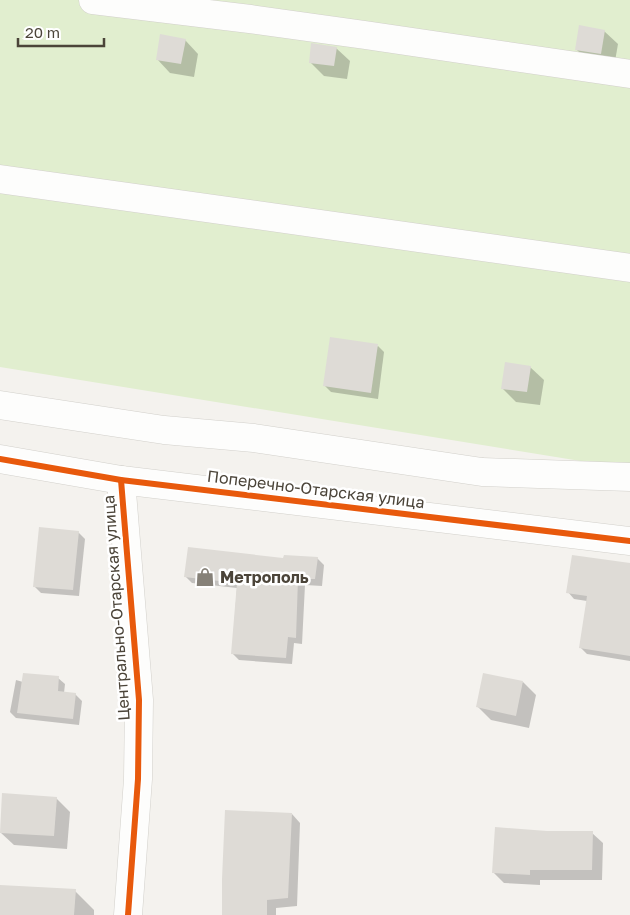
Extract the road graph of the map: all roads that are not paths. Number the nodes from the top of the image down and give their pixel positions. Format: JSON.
{"nodes":[{"id":1,"x":93,"y":0,"type":"edge"},
{"id":2,"x":630,"y":74,"type":"edge"},
{"id":3,"x":0,"y":179,"type":"edge"},
{"id":4,"x":630,"y":268,"type":"edge"},
{"id":5,"x":0,"y":405,"type":"edge"},
{"id":6,"x":0,"y":460,"type":"edge"},
{"id":7,"x":630,"y":477,"type":"edge"},
{"id":8,"x":121,"y":480,"type":"junction"},
{"id":9,"x":630,"y":541,"type":"edge"},
{"id":10,"x":128,"y":915,"type":"edge"}],
"edges":[{"from":1,"to":2,"type":"street"},
{"from":3,"to":4,"type":"street"},
{"from":5,"to":7,"type":"street"},
{"from":6,"to":8,"type":"street","name":"Поперечно-Отарская улица"},
{"from":8,"to":9,"type":"street","name":"Поперечно-Отарская улица"},
{"from":8,"to":10,"type":"street","name":"Центрально-Отарская улица"}]}
